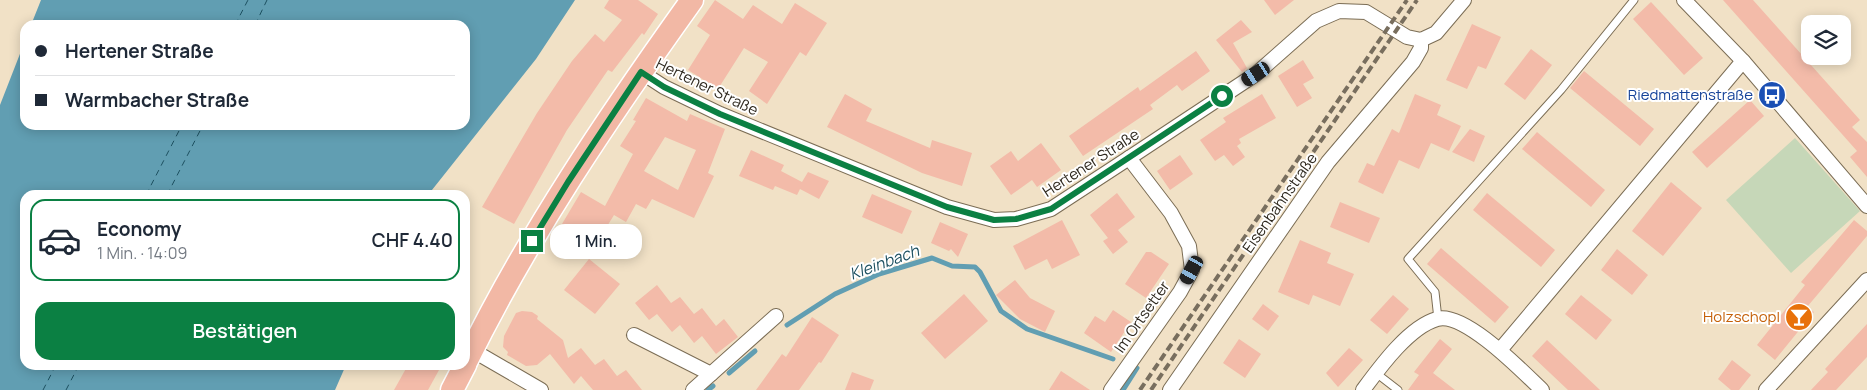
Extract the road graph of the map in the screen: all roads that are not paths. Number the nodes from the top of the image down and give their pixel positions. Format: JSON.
{"nodes":[{"id":1,"x":692,"y":0,"type":"edge"},
{"id":2,"x":1464,"y":0,"type":"edge"},
{"id":3,"x":1634,"y":0,"type":"edge"},
{"id":4,"x":1684,"y":0,"type":"edge"},
{"id":5,"x":1421,"y":40,"type":"junction"},
{"id":6,"x":1743,"y":61,"type":"junction"},
{"id":7,"x":641,"y":72,"type":"junction"},
{"id":8,"x":1129,"y":158,"type":"junction"},
{"id":9,"x":1867,"y":206,"type":"edge"},
{"id":10,"x":1867,"y":280,"type":"edge"},
{"id":11,"x":776,"y":316,"type":"dead end"},
{"id":12,"x":1438,"y":318,"type":"junction"},
{"id":13,"x":634,"y":336,"type":"dead end"},
{"id":14,"x":1500,"y":350,"type":"junction"},
{"id":15,"x":470,"y":355,"type":"edge"},
{"id":16,"x":470,"y":361,"type":"edge"},
{"id":17,"x":462,"y":370,"type":"edge"},
{"id":18,"x":1376,"y":373,"type":"junction"},
{"id":19,"x":711,"y":374,"type":"junction"},
{"id":20,"x":452,"y":390,"type":"edge"},
{"id":21,"x":541,"y":390,"type":"edge"},
{"id":22,"x":693,"y":390,"type":"edge"},
{"id":23,"x":1111,"y":390,"type":"edge"},
{"id":24,"x":1170,"y":390,"type":"edge"},
{"id":25,"x":1363,"y":390,"type":"edge"},
{"id":26,"x":1398,"y":390,"type":"edge"},
{"id":27,"x":1542,"y":390,"type":"edge"},
{"id":28,"x":1766,"y":390,"type":"edge"}],
"edges":[{"from":1,"to":7,"type":"main road"},
{"from":2,"to":5,"type":"street"},
{"from":3,"to":12,"type":"lane"},
{"from":4,"to":6,"type":"street"},
{"from":5,"to":8,"type":"street","name":"Hertener Straße"},
{"from":5,"to":24,"type":"street","name":"Eisenbahnstraße"},
{"from":6,"to":9,"type":"street"},
{"from":6,"to":14,"type":"street"},
{"from":7,"to":8,"type":"street","name":"Hertener Straße"},
{"from":7,"to":15,"type":"main road"},
{"from":8,"to":23,"type":"street","name":"Im Ortsetter"},
{"from":10,"to":28,"type":"street"},
{"from":11,"to":19,"type":"street"},
{"from":12,"to":14,"type":"street"},
{"from":12,"to":18,"type":"street"},
{"from":13,"to":19,"type":"street"},
{"from":14,"to":27,"type":"street"},
{"from":16,"to":21,"type":"street"},
{"from":17,"to":20,"type":"main road"},
{"from":18,"to":25,"type":"street"},
{"from":18,"to":26,"type":"lane"},
{"from":19,"to":22,"type":"street"}]}
